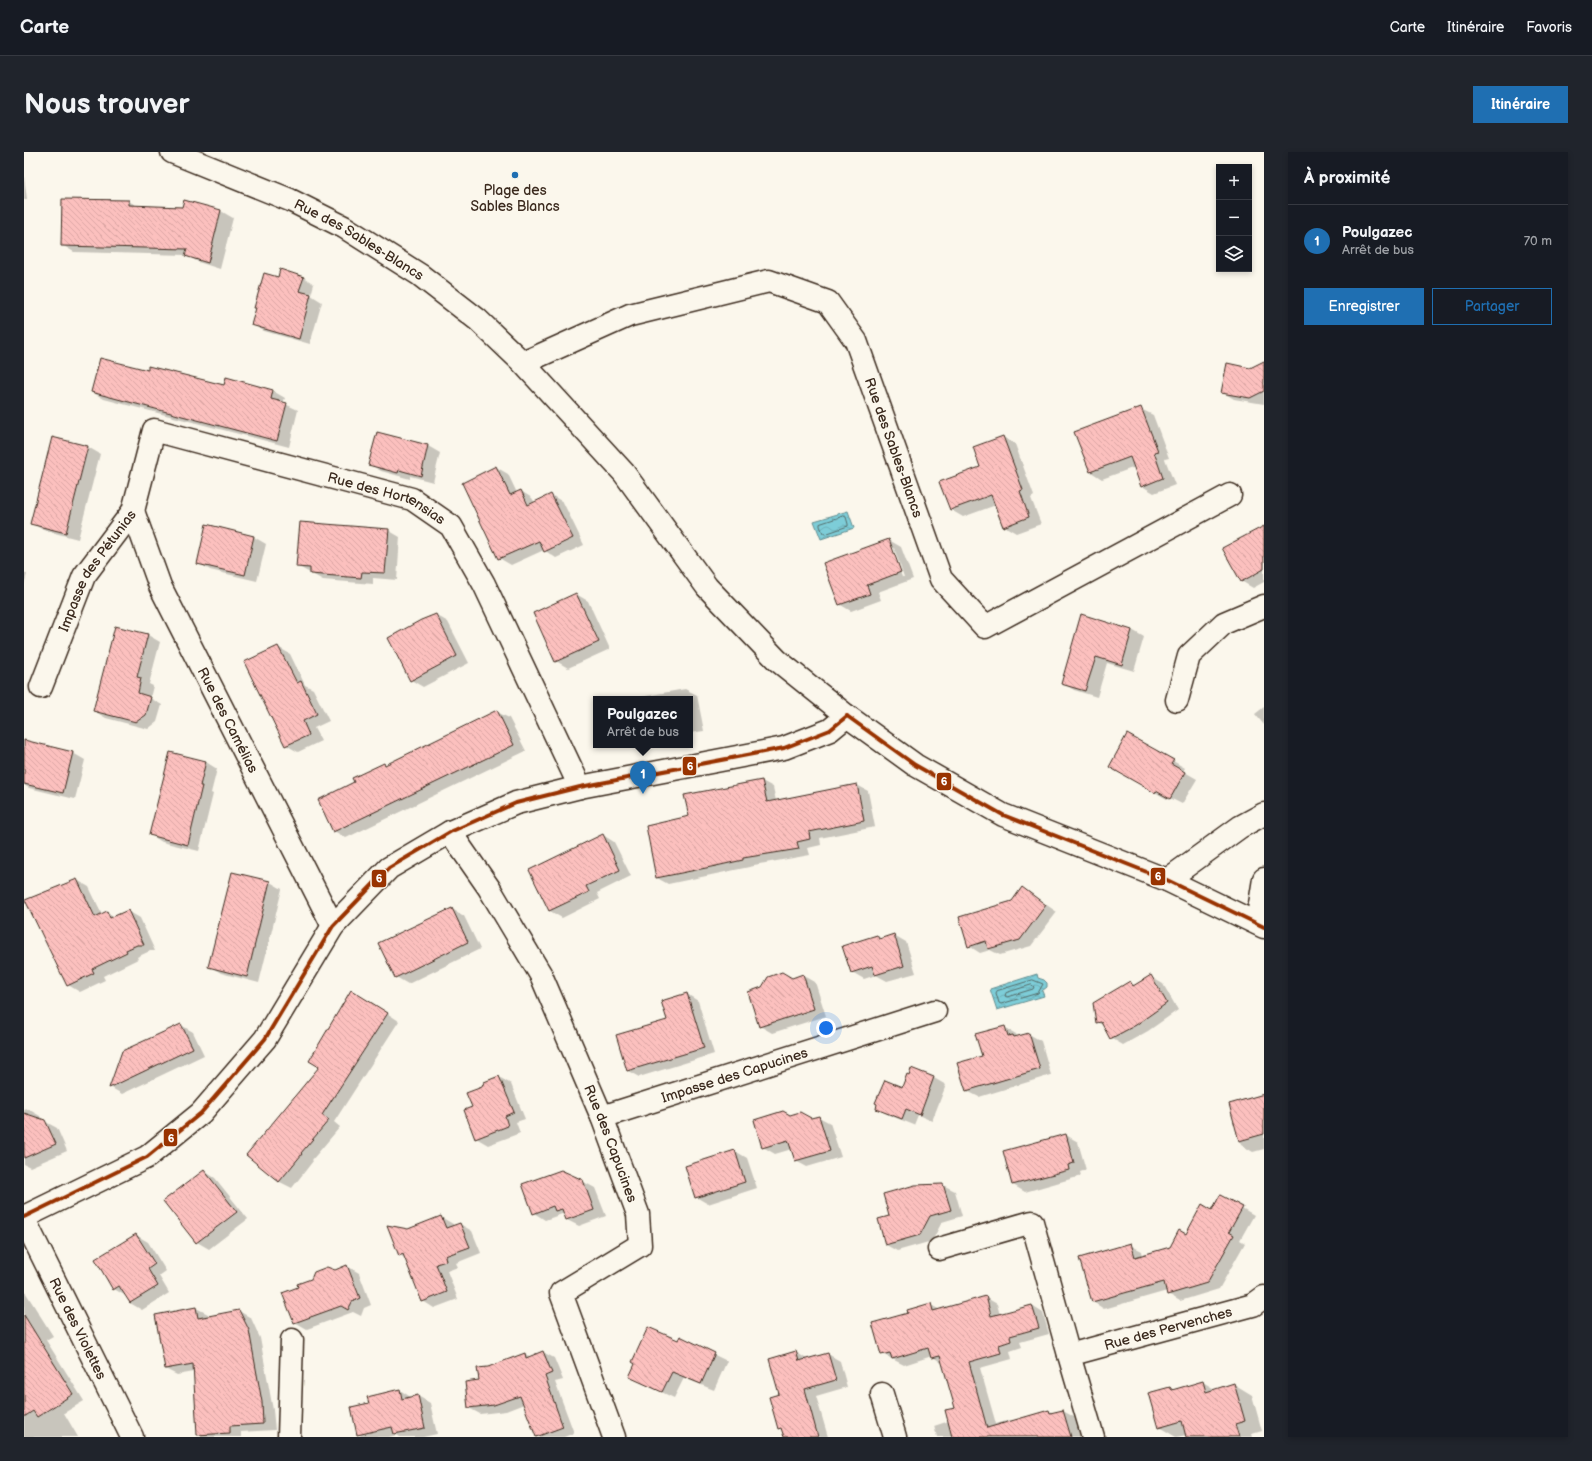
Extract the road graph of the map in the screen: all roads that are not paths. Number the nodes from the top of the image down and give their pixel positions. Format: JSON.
{"nodes":[{"id":1,"x":172,"y":152,"type":"edge"},
{"id":2,"x":523,"y":363,"type":"junction"},
{"id":3,"x":154,"y":430,"type":"joint"},
{"id":4,"x":1230,"y":495,"type":"dead end"},
{"id":5,"x":133,"y":511,"type":"junction"},
{"id":6,"x":1264,"y":606,"type":"edge"},
{"id":7,"x":41,"y":687,"type":"dead end"},
{"id":8,"x":1178,"y":700,"type":"dead end"},
{"id":9,"x":847,"y":716,"type":"junction"},
{"id":10,"x":580,"y":787,"type":"junction"},
{"id":11,"x":1264,"y":814,"type":"edge"},
{"id":12,"x":450,"y":832,"type":"junction"},
{"id":13,"x":1264,"y":879,"type":"edge"},
{"id":14,"x":1167,"y":880,"type":"junction"},
{"id":15,"x":1260,"y":925,"type":"edge"},
{"id":16,"x":333,"y":926,"type":"junction"},
{"id":17,"x":935,"y":1011,"type":"dead end"},
{"id":18,"x":602,"y":1116,"type":"junction"},
{"id":19,"x":24,"y":1218,"type":"edge"},
{"id":20,"x":938,"y":1250,"type":"dead end"},
{"id":21,"x":1264,"y":1297,"type":"edge"},
{"id":22,"x":292,"y":1340,"type":"dead end"},
{"id":23,"x":1070,"y":1355,"type":"junction"},
{"id":24,"x":882,"y":1394,"type":"dead end"},
{"id":25,"x":132,"y":1437,"type":"edge"},
{"id":26,"x":289,"y":1437,"type":"edge"},
{"id":27,"x":614,"y":1437,"type":"edge"},
{"id":28,"x":895,"y":1437,"type":"edge"},
{"id":29,"x":1093,"y":1437,"type":"edge"}],
"edges":[{"from":1,"to":2,"type":"street","name":"Rue des Sables-Blancs"},
{"from":2,"to":4,"type":"street","name":"Rue des Sables-Blancs"},
{"from":2,"to":9,"type":"street","name":"Rue des Sables-Blancs"},
{"from":3,"to":5,"type":"street","name":"Impasse des Pétunias"},
{"from":3,"to":10,"type":"street","name":"Rue des Hortensias"},
{"from":5,"to":7,"type":"street","name":"Impasse des Pétunias"},
{"from":5,"to":16,"type":"street","name":"Rue des Camélias"},
{"from":6,"to":8,"type":"street"},
{"from":9,"to":10,"type":"street"},
{"from":9,"to":14,"type":"street","name":"Rue des Sables-Blancs"},
{"from":10,"to":12,"type":"street"},
{"from":11,"to":14,"type":"street"},
{"from":12,"to":16,"type":"street"},
{"from":12,"to":18,"type":"street","name":"Rue des Capucines"},
{"from":13,"to":15,"type":"street"},
{"from":14,"to":15,"type":"street","name":"Rue des Sables-Blancs"},
{"from":16,"to":19,"type":"street"},
{"from":17,"to":18,"type":"street","name":"Impasse des Capucines"},
{"from":18,"to":27,"type":"street","name":"Rue des Capucines"},
{"from":19,"to":25,"type":"street","name":"Rue des Violettes"},
{"from":20,"to":23,"type":"street"},
{"from":21,"to":23,"type":"street","name":"Rue des Pervenches"},
{"from":22,"to":26,"type":"street"},
{"from":23,"to":29,"type":"street"},
{"from":24,"to":28,"type":"street"}]}
